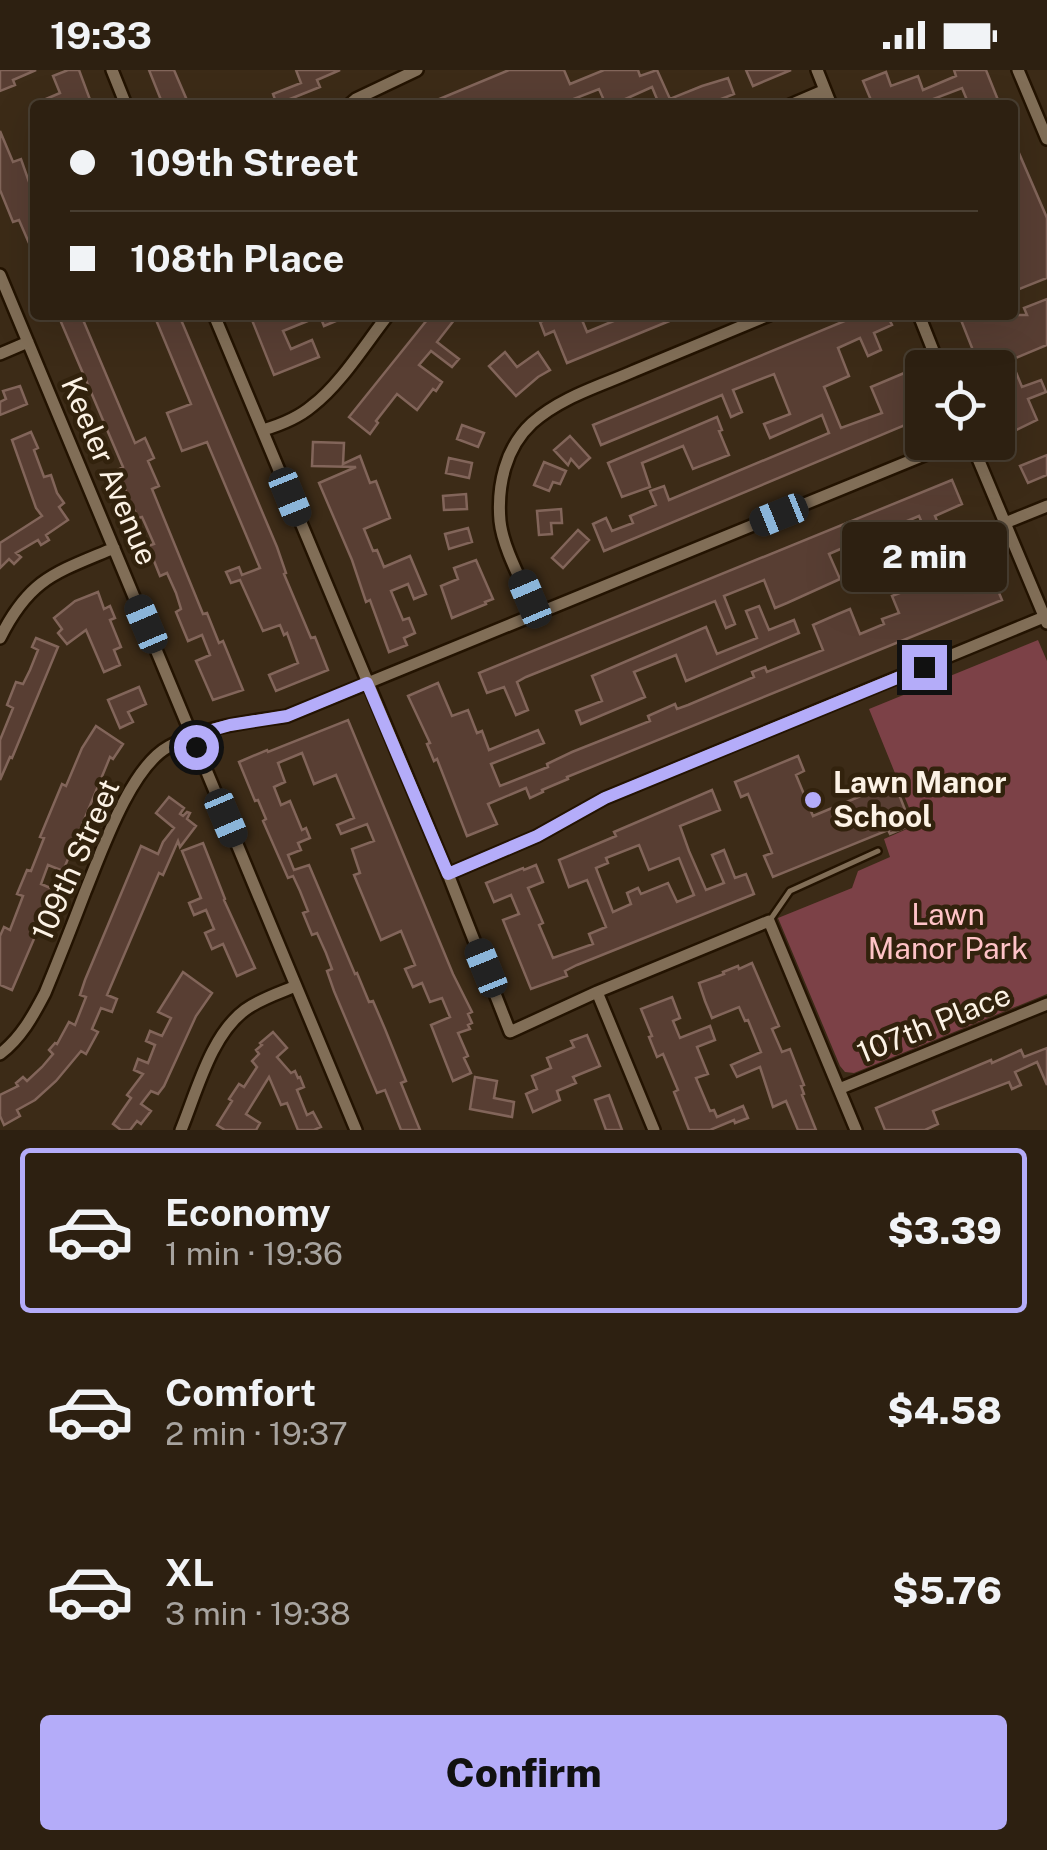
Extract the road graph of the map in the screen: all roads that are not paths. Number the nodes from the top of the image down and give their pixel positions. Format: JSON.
{"nodes":[{"id":1,"x":112,"y":70,"type":"edge"},
{"id":2,"x":418,"y":70,"type":"edge"},
{"id":3,"x":817,"y":70,"type":"edge"},
{"id":4,"x":1018,"y":70,"type":"edge"},
{"id":5,"x":825,"y":90,"type":"junction"},
{"id":6,"x":124,"y":100,"type":"edge"},
{"id":7,"x":355,"y":100,"type":"edge"},
{"id":8,"x":802,"y":100,"type":"edge"},
{"id":9,"x":829,"y":100,"type":"edge"},
{"id":10,"x":1047,"y":140,"type":"edge"},
{"id":11,"x":0,"y":275,"type":"edge"},
{"id":12,"x":216,"y":320,"type":"edge"},
{"id":13,"x":384,"y":320,"type":"edge"},
{"id":14,"x":757,"y":320,"type":"edge"},
{"id":15,"x":920,"y":320,"type":"edge"},
{"id":16,"x":28,"y":342,"type":"junction"},
{"id":17,"x":933,"y":350,"type":"edge"},
{"id":18,"x":0,"y":354,"type":"edge"},
{"id":19,"x":262,"y":430,"type":"junction"},
{"id":20,"x":912,"y":460,"type":"edge"},
{"id":21,"x":979,"y":460,"type":"edge"},
{"id":22,"x":1047,"y":506,"type":"edge"},
{"id":23,"x":1005,"y":523,"type":"junction"},
{"id":24,"x":114,"y":548,"type":"junction"},
{"id":25,"x":536,"y":614,"type":"junction"},
{"id":26,"x":1046,"y":620,"type":"edge"},
{"id":27,"x":0,"y":638,"type":"edge"},
{"id":28,"x":367,"y":683,"type":"junction"},
{"id":29,"x":191,"y":736,"type":"junction"},
{"id":30,"x":878,"y":852,"type":"dead end"},
{"id":31,"x":448,"y":874,"type":"junction"},
{"id":32,"x":769,"y":922,"type":"junction"},
{"id":33,"x":296,"y":986,"type":"junction"},
{"id":34,"x":597,"y":992,"type":"junction"},
{"id":35,"x":1047,"y":1004,"type":"edge"},
{"id":36,"x":0,"y":1054,"type":"edge"},
{"id":37,"x":839,"y":1089,"type":"junction"},
{"id":38,"x":181,"y":1130,"type":"edge"},
{"id":39,"x":356,"y":1130,"type":"edge"},
{"id":40,"x":654,"y":1130,"type":"edge"},
{"id":41,"x":856,"y":1130,"type":"edge"}],
"edges":[{"from":1,"to":6,"type":"street"},
{"from":2,"to":7,"type":"street"},
{"from":3,"to":5,"type":"street"},
{"from":4,"to":10,"type":"street"},
{"from":5,"to":8,"type":"street"},
{"from":5,"to":9,"type":"street"},
{"from":11,"to":16,"type":"street","name":"Keeler Avenue"},
{"from":12,"to":19,"type":"street"},
{"from":13,"to":19,"type":"street"},
{"from":14,"to":25,"type":"street"},
{"from":15,"to":17,"type":"street"},
{"from":16,"to":18,"type":"street"},
{"from":16,"to":24,"type":"street","name":"Keeler Avenue"},
{"from":19,"to":28,"type":"street"},
{"from":20,"to":25,"type":"street","name":"109th Street"},
{"from":21,"to":23,"type":"street"},
{"from":22,"to":23,"type":"street"},
{"from":23,"to":26,"type":"street"},
{"from":24,"to":27,"type":"street"},
{"from":24,"to":29,"type":"street","name":"Keeler Avenue"},
{"from":25,"to":28,"type":"street","name":"109th Street"},
{"from":26,"to":31,"type":"street"},
{"from":28,"to":29,"type":"street","name":"109th Street"},
{"from":28,"to":31,"type":"street"},
{"from":29,"to":33,"type":"street","name":"Keeler Avenue"},
{"from":29,"to":36,"type":"street","name":"109th Street"},
{"from":30,"to":32,"type":"lane"},
{"from":31,"to":34,"type":"street"},
{"from":32,"to":34,"type":"street"},
{"from":32,"to":37,"type":"street"},
{"from":33,"to":38,"type":"street"},
{"from":33,"to":39,"type":"street","name":"Keeler Avenue"},
{"from":34,"to":40,"type":"street"},
{"from":35,"to":37,"type":"street","name":"107th Place"},
{"from":37,"to":41,"type":"street"}]}
